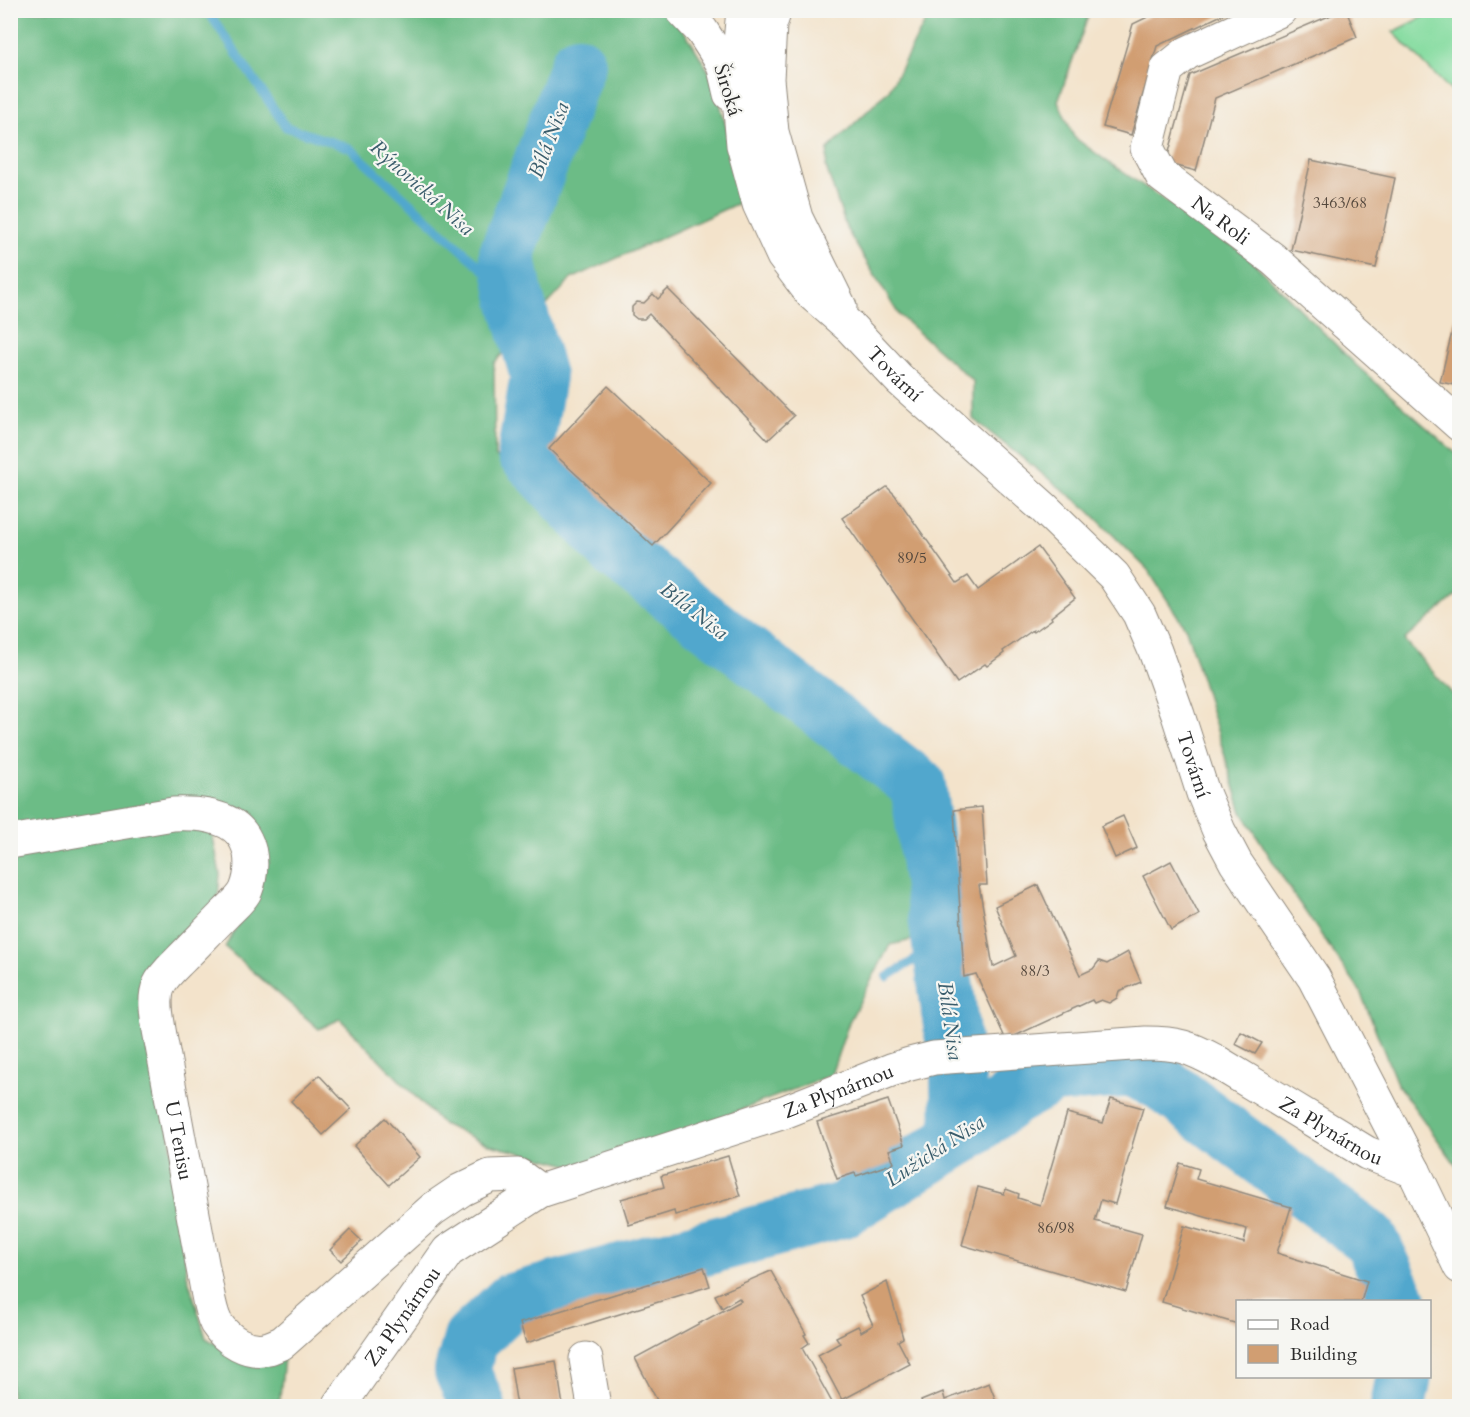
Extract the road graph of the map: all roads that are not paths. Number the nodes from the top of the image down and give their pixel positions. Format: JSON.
{"nodes":[{"id":1,"x":682,"y":10,"type":"edge"},
{"id":2,"x":1280,"y":10,"type":"edge"},
{"id":3,"x":763,"y":14,"type":"edge"},
{"id":4,"x":743,"y":145,"type":"junction"},
{"id":5,"x":850,"y":327,"type":"junction"},
{"id":6,"x":1460,"y":424,"type":"edge"},
{"id":7,"x":10,"y":842,"type":"edge"},
{"id":8,"x":1414,"y":1171,"type":"junction"},
{"id":9,"x":540,"y":1191,"type":"junction"},
{"id":10,"x":1460,"y":1267,"type":"edge"},
{"id":11,"x":586,"y":1359,"type":"dead end"},
{"id":12,"x":339,"y":1407,"type":"edge"},
{"id":13,"x":594,"y":1407,"type":"edge"}],
"edges":[{"from":1,"to":4,"type":"street","name":"Široká"},
{"from":2,"to":6,"type":"street","name":"Na Roli"},
{"from":3,"to":4,"type":"street","name":"Tovární"},
{"from":3,"to":5,"type":"street","name":"Tovární"},
{"from":4,"to":5,"type":"street","name":"Tovární"},
{"from":5,"to":8,"type":"street","name":"Tovární"},
{"from":7,"to":9,"type":"street","name":"U Tenisu"},
{"from":8,"to":9,"type":"street","name":"Za Plynárnou"},
{"from":8,"to":10,"type":"street","name":"Tovární"},
{"from":9,"to":12,"type":"street","name":"Za Plynárnou"},
{"from":11,"to":13,"type":"street"}]}
